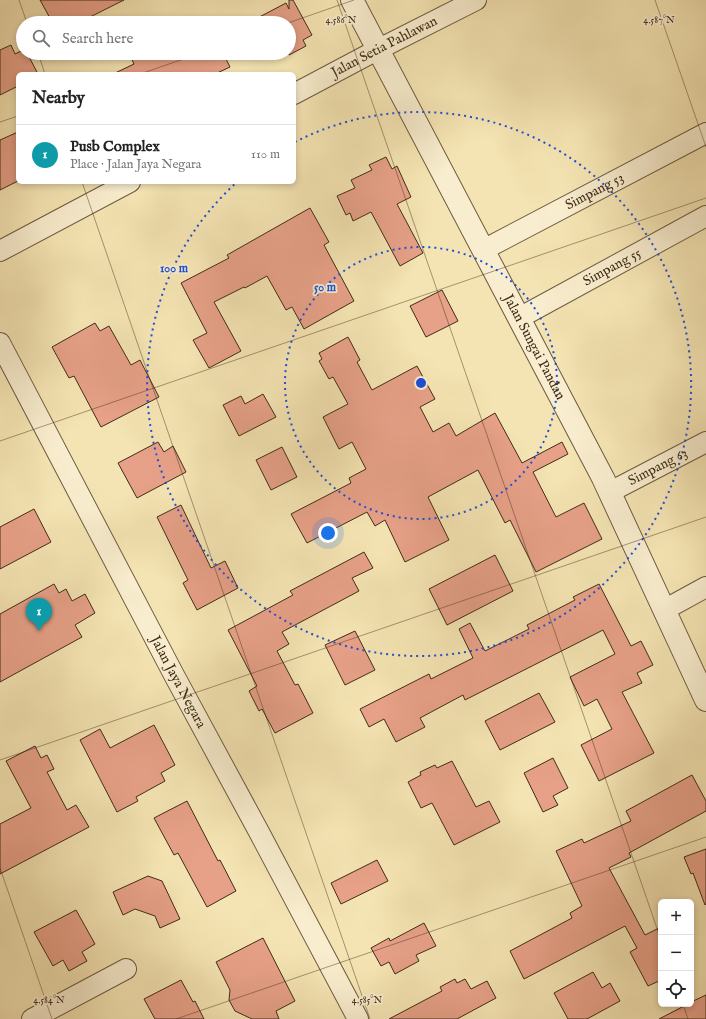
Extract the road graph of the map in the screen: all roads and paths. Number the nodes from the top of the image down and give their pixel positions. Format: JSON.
{"nodes":[{"id":1,"x":352,"y":0,"type":"edge"},
{"id":2,"x":476,"y":0,"type":"edge"},
{"id":3,"x":377,"y":50,"type":"junction"},
{"id":4,"x":296,"y":93,"type":"edge"},
{"id":5,"x":706,"y":134,"type":"edge"},
{"id":6,"x":126,"y":184,"type":"edge"},
{"id":7,"x":706,"y":216,"type":"edge"},
{"id":8,"x":483,"y":250,"type":"junction"},
{"id":9,"x":0,"y":251,"type":"edge"},
{"id":10,"x":519,"y":318,"type":"junction"},
{"id":11,"x":0,"y":343,"type":"edge"},
{"id":12,"x":706,"y":442,"type":"edge"},
{"id":13,"x":610,"y":492,"type":"junction"},
{"id":14,"x":706,"y":587,"type":"edge"},
{"id":15,"x":664,"y":610,"type":"junction"},
{"id":16,"x":706,"y":700,"type":"edge"},
{"id":17,"x":126,"y":969,"type":"dead end"},
{"id":18,"x":32,"y":1019,"type":"edge"},
{"id":19,"x":358,"y":1019,"type":"edge"}],
"edges":[{"from":1,"to":3,"type":"street","name":"Jalan Sungai Pandan"},
{"from":2,"to":3,"type":"street","name":"Jalan Setia Pahlawan"},
{"from":3,"to":4,"type":"street","name":"Jalan Setia Pahlawan"},
{"from":3,"to":8,"type":"street","name":"Jalan Sungai Pandan"},
{"from":5,"to":8,"type":"street","name":"Simpang 53"},
{"from":6,"to":9,"type":"street"},
{"from":7,"to":10,"type":"street","name":"Simpang 55"},
{"from":8,"to":10,"type":"street","name":"Jalan Sungai Pandan"},
{"from":10,"to":13,"type":"street","name":"Jalan Sungai Pandan"},
{"from":11,"to":19,"type":"street","name":"Jalan Jaya Negara"},
{"from":12,"to":13,"type":"street","name":"Simpang 63"},
{"from":13,"to":15,"type":"street","name":"Jalan Sungai Pandan"},
{"from":14,"to":15,"type":"street"},
{"from":15,"to":16,"type":"street","name":"Jalan Sungai Pandan"},
{"from":17,"to":18,"type":"street"}]}
